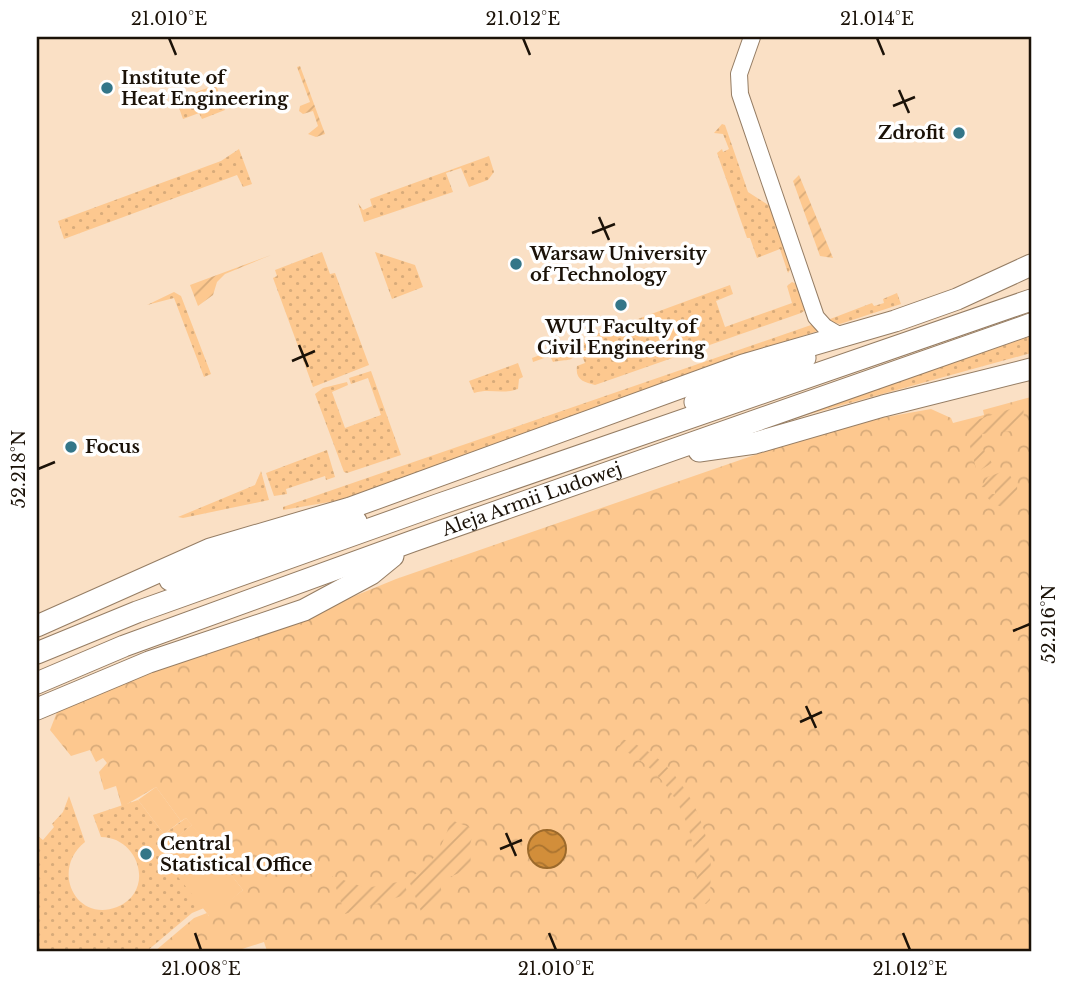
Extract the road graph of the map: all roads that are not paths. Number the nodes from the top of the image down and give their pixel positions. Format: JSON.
{"nodes":[{"id":1,"x":752,"y":37,"type":"edge"},
{"id":2,"x":1031,"y":265,"type":"edge"},
{"id":3,"x":1031,"y":300,"type":"edge"},
{"id":4,"x":1031,"y":324,"type":"edge"},
{"id":5,"x":844,"y":338,"type":"junction"},
{"id":6,"x":1031,"y":369,"type":"edge"},
{"id":7,"x":609,"y":444,"type":"junction"},
{"id":8,"x":655,"y":458,"type":"junction"},
{"id":9,"x":437,"y":505,"type":"junction"},
{"id":10,"x":413,"y":541,"type":"junction"},
{"id":11,"x":69,"y":612,"type":"junction"},
{"id":12,"x":37,"y":626,"type":"edge"},
{"id":13,"x":37,"y":653,"type":"edge"},
{"id":14,"x":37,"y":683,"type":"edge"},
{"id":15,"x":37,"y":709,"type":"edge"}],
"edges":[{"from":1,"to":5,"type":"street"},
{"from":2,"to":5,"type":"main road"},
{"from":3,"to":7,"type":"main road","name":"Aleja Armii Ludowej"},
{"from":4,"to":8,"type":"main road","name":"Aleja Armii Ludowej"},
{"from":5,"to":7,"type":"main road"},
{"from":5,"to":11,"type":"main road"},
{"from":6,"to":8,"type":"main road"},
{"from":7,"to":9,"type":"main road","name":"Aleja Armii Ludowej"},
{"from":8,"to":10,"type":"main road","name":"Aleja Armii Ludowej"},
{"from":9,"to":11,"type":"main road"},
{"from":9,"to":13,"type":"main road","name":"Aleja Armii Ludowej"},
{"from":10,"to":14,"type":"main road","name":"Aleja Armii Ludowej"},
{"from":10,"to":15,"type":"main road"},
{"from":11,"to":12,"type":"main road"}]}
